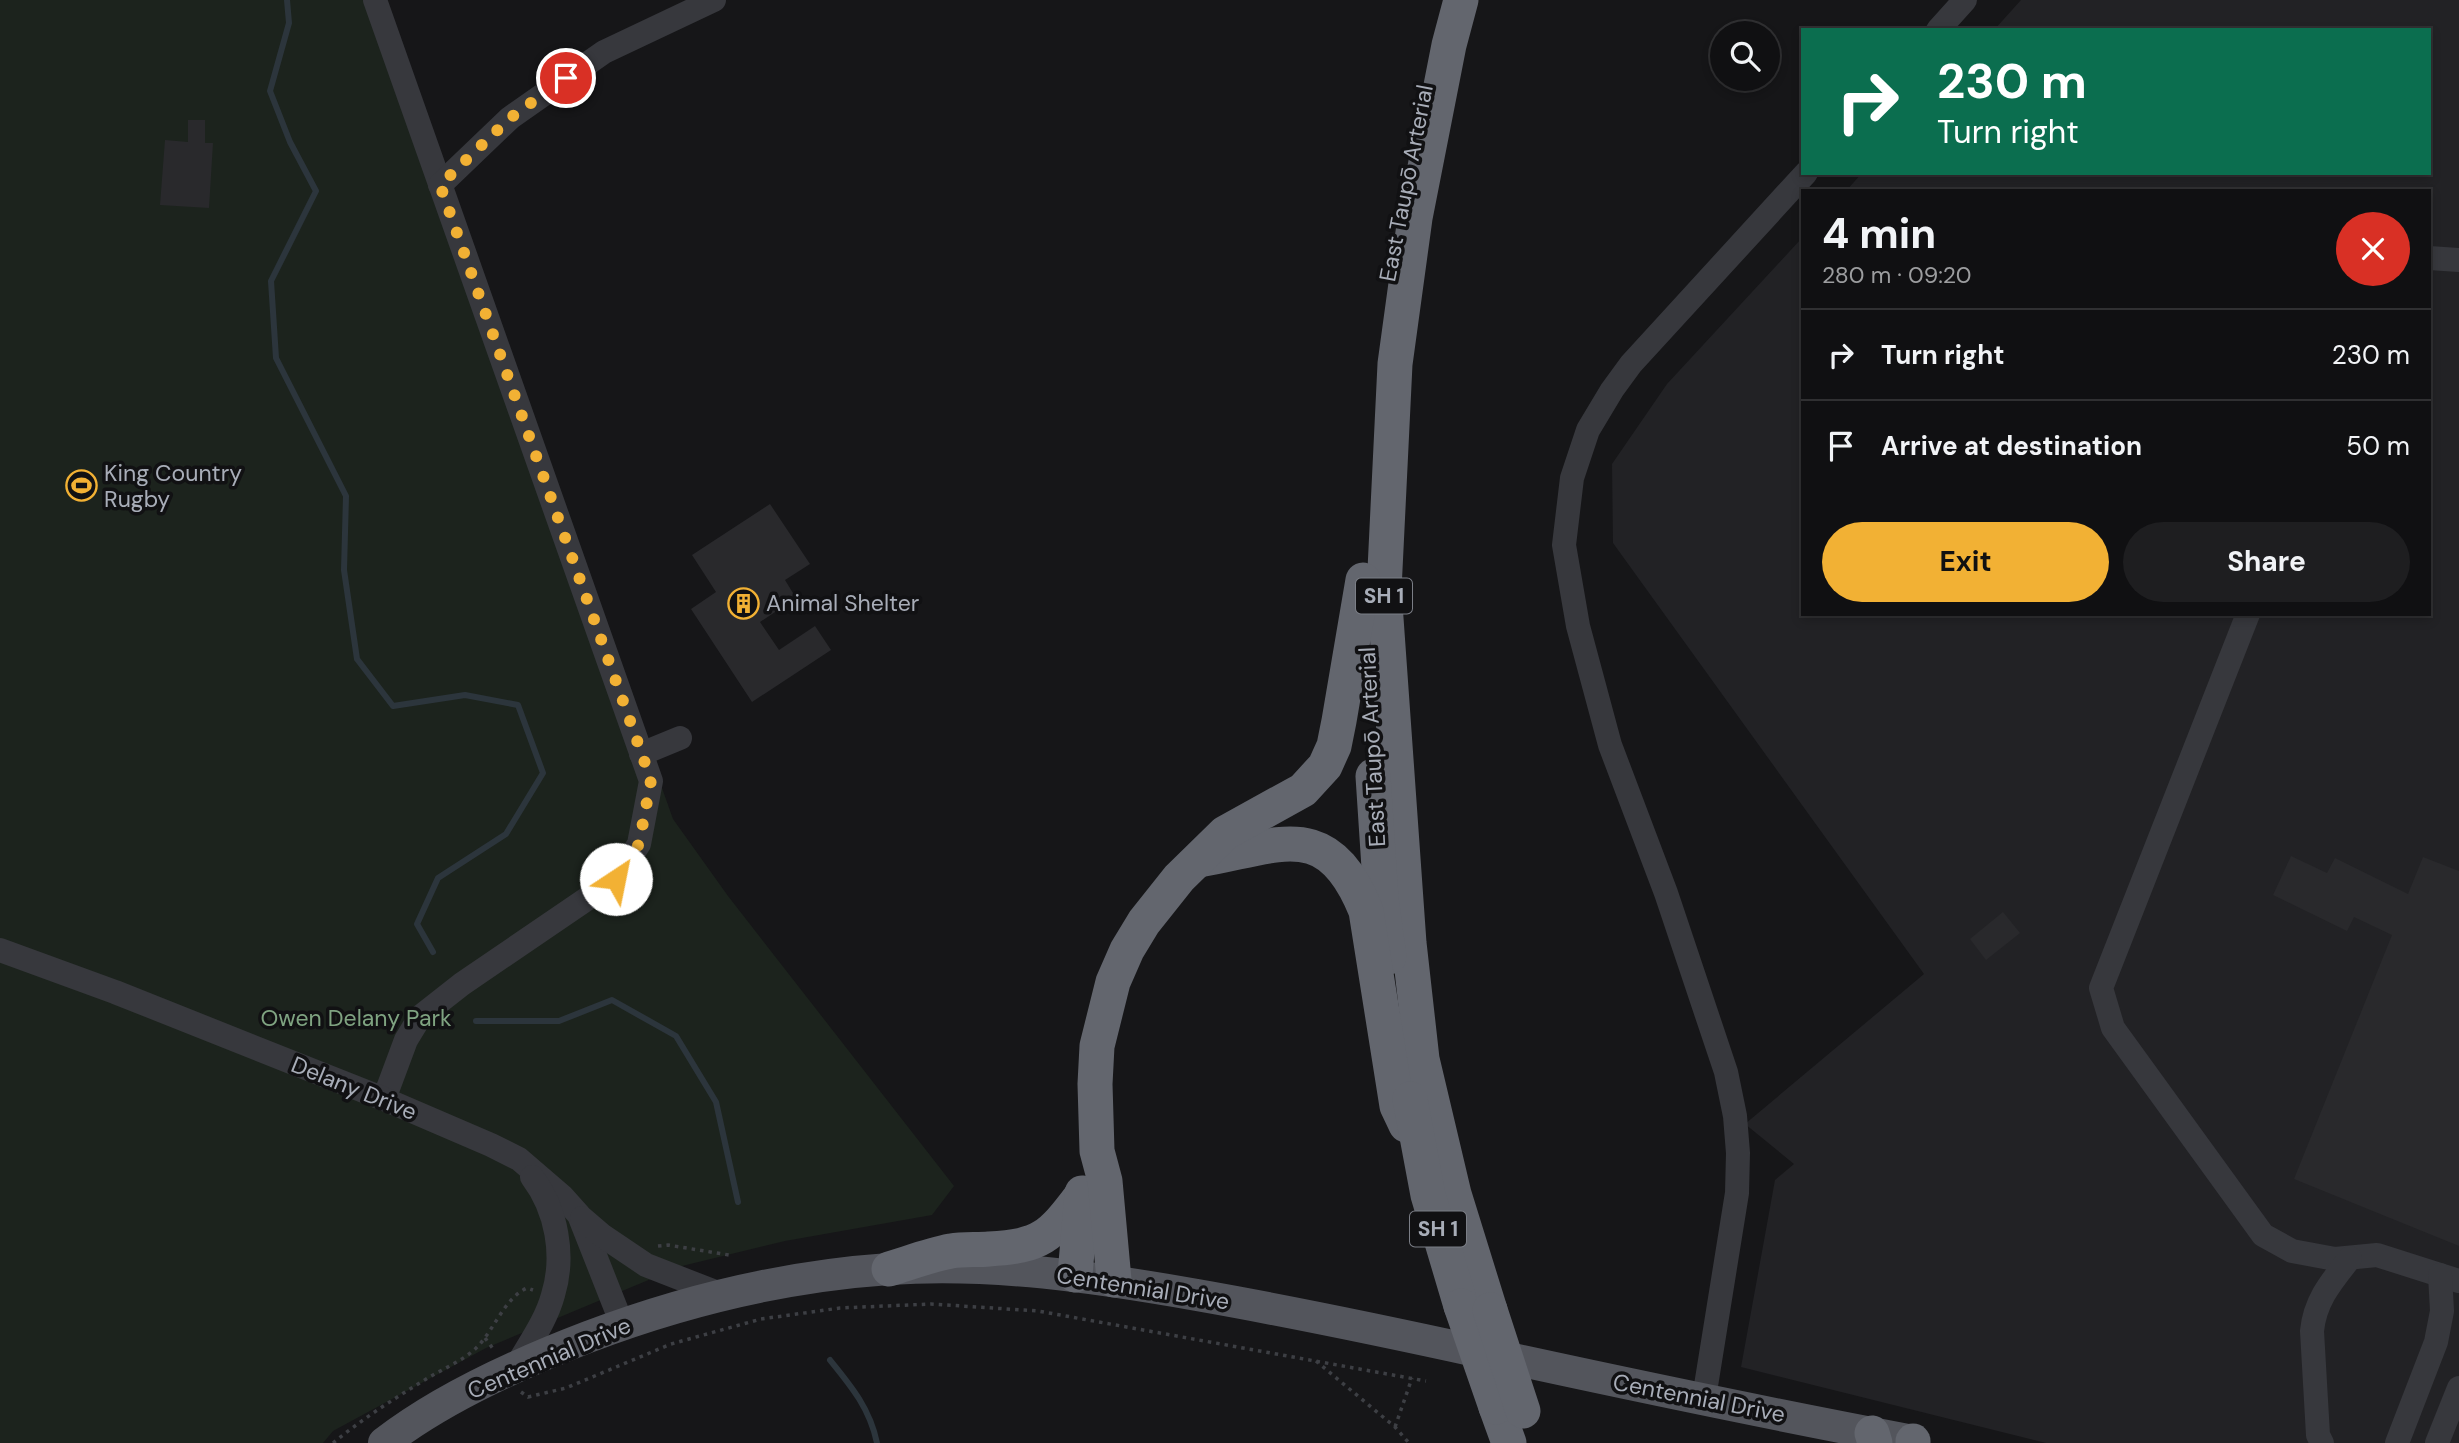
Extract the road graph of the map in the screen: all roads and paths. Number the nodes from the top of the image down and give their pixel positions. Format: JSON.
{"nodes":[{"id":1,"x":375,"y":0,"type":"edge"},
{"id":2,"x":714,"y":0,"type":"edge"},
{"id":3,"x":1446,"y":0,"type":"edge"},
{"id":4,"x":1461,"y":0,"type":"edge"},
{"id":5,"x":1965,"y":0,"type":"edge"},
{"id":6,"x":1940,"y":28,"type":"edge"},
{"id":7,"x":1804,"y":175,"type":"edge"},
{"id":8,"x":440,"y":185,"type":"junction"},
{"id":9,"x":2431,"y":258,"type":"edge"},
{"id":10,"x":2459,"y":260,"type":"edge"},
{"id":11,"x":1363,"y":580,"type":"junction"},
{"id":12,"x":2247,"y":616,"type":"edge"},
{"id":13,"x":680,"y":738,"type":"dead end"},
{"id":14,"x":641,"y":754,"type":"junction"},
{"id":15,"x":1199,"y":860,"type":"junction"},
{"id":16,"x":0,"y":950,"type":"edge"},
{"id":17,"x":384,"y":1099,"type":"junction"},
{"id":18,"x":1097,"y":1151,"type":"junction"},
{"id":19,"x":1418,"y":1151,"type":"junction"},
{"id":20,"x":519,"y":1159,"type":"junction"},
{"id":21,"x":1082,"y":1196,"type":"junction"},
{"id":22,"x":579,"y":1215,"type":"junction"},
{"id":23,"x":652,"y":1251,"type":"dead end"},
{"id":24,"x":729,"y":1255,"type":"dead end"},
{"id":25,"x":2350,"y":1258,"type":"junction"},
{"id":26,"x":889,"y":1269,"type":"junction"},
{"id":27,"x":1075,"y":1275,"type":"junction"},
{"id":28,"x":2449,"y":1278,"type":"edge"},
{"id":29,"x":1114,"y":1280,"type":"junction"},
{"id":30,"x":536,"y":1290,"type":"dead end"},
{"id":31,"x":723,"y":1295,"type":"junction"},
{"id":32,"x":1476,"y":1308,"type":"junction"},
{"id":33,"x":622,"y":1324,"type":"junction"},
{"id":34,"x":485,"y":1338,"type":"junction"},
{"id":35,"x":1314,"y":1360,"type":"junction"},
{"id":36,"x":513,"y":1369,"type":"junction"},
{"id":37,"x":1412,"y":1378,"type":"junction"},
{"id":38,"x":1426,"y":1381,"type":"dead end"},
{"id":39,"x":2459,"y":1388,"type":"edge"},
{"id":40,"x":1704,"y":1398,"type":"junction"},
{"id":41,"x":1395,"y":1427,"type":"junction"},
{"id":42,"x":1521,"y":1431,"type":"edge"},
{"id":43,"x":1874,"y":1438,"type":"edge"},
{"id":44,"x":1916,"y":1442,"type":"edge"},
{"id":45,"x":333,"y":1443,"type":"edge"},
{"id":46,"x":384,"y":1443,"type":"edge"},
{"id":47,"x":1409,"y":1443,"type":"edge"},
{"id":48,"x":2322,"y":1443,"type":"edge"},
{"id":49,"x":2397,"y":1443,"type":"edge"},
{"id":50,"x":2437,"y":1443,"type":"edge"}],
"edges":[{"from":1,"to":8,"type":"street"},
{"from":2,"to":8,"type":"street"},
{"from":3,"to":11,"type":"highway","name":"East Taupō Arterial","number":"SH 1"},
{"from":4,"to":32,"type":"highway","name":"East Taupō Arterial","number":"SH 1"},
{"from":5,"to":6,"type":"street"},
{"from":7,"to":40,"type":"street"},
{"from":8,"to":14,"type":"street"},
{"from":9,"to":10,"type":"street"},
{"from":11,"to":15,"type":"highway"},
{"from":11,"to":19,"type":"highway","name":"East Taupō Arterial","number":"SH 1"},
{"from":12,"to":25,"type":"street"},
{"from":13,"to":14,"type":"street"},
{"from":14,"to":17,"type":"street"},
{"from":15,"to":18,"type":"highway"},
{"from":15,"to":19,"type":"highway"},
{"from":16,"to":17,"type":"street","name":"Delany Drive"},
{"from":17,"to":20,"type":"street","name":"Delany Drive"},
{"from":18,"to":21,"type":"highway"},
{"from":18,"to":29,"type":"highway"},
{"from":19,"to":32,"type":"highway","name":"East Taupō Arterial","number":"SH 1"},
{"from":20,"to":22,"type":"street","name":"Delany Drive"},
{"from":20,"to":36,"type":"street"},
{"from":21,"to":26,"type":"highway"},
{"from":21,"to":27,"type":"highway"},
{"from":22,"to":31,"type":"street"},
{"from":22,"to":33,"type":"street","name":"Delany Drive"},
{"from":23,"to":24,"type":"path"},
{"from":25,"to":28,"type":"street"},
{"from":25,"to":48,"type":"street"},
{"from":26,"to":27,"type":"main road","name":"Centennial Drive"},
{"from":26,"to":31,"type":"main road","name":"Centennial Drive"},
{"from":27,"to":29,"type":"main road","name":"Centennial Drive"},
{"from":28,"to":49,"type":"street"},
{"from":29,"to":40,"type":"main road","name":"Centennial Drive"},
{"from":30,"to":34,"type":"path"},
{"from":31,"to":33,"type":"main road","name":"Centennial Drive"},
{"from":32,"to":42,"type":"highway","name":"East Taupō Arterial","number":"SH 1","bridge":true},
{"from":33,"to":36,"type":"main road","name":"Centennial Drive"},
{"from":34,"to":36,"type":"path"},
{"from":34,"to":45,"type":"path"},
{"from":35,"to":36,"type":"path"},
{"from":35,"to":37,"type":"path"},
{"from":35,"to":41,"type":"path"},
{"from":36,"to":46,"type":"main road","name":"Centennial Drive"},
{"from":37,"to":38,"type":"path"},
{"from":37,"to":41,"type":"path"},
{"from":39,"to":50,"type":"street"},
{"from":40,"to":43,"type":"main road","name":"Centennial Drive"},
{"from":41,"to":47,"type":"path"},
{"from":43,"to":44,"type":"main road","name":"Centennial Drive"}]}
